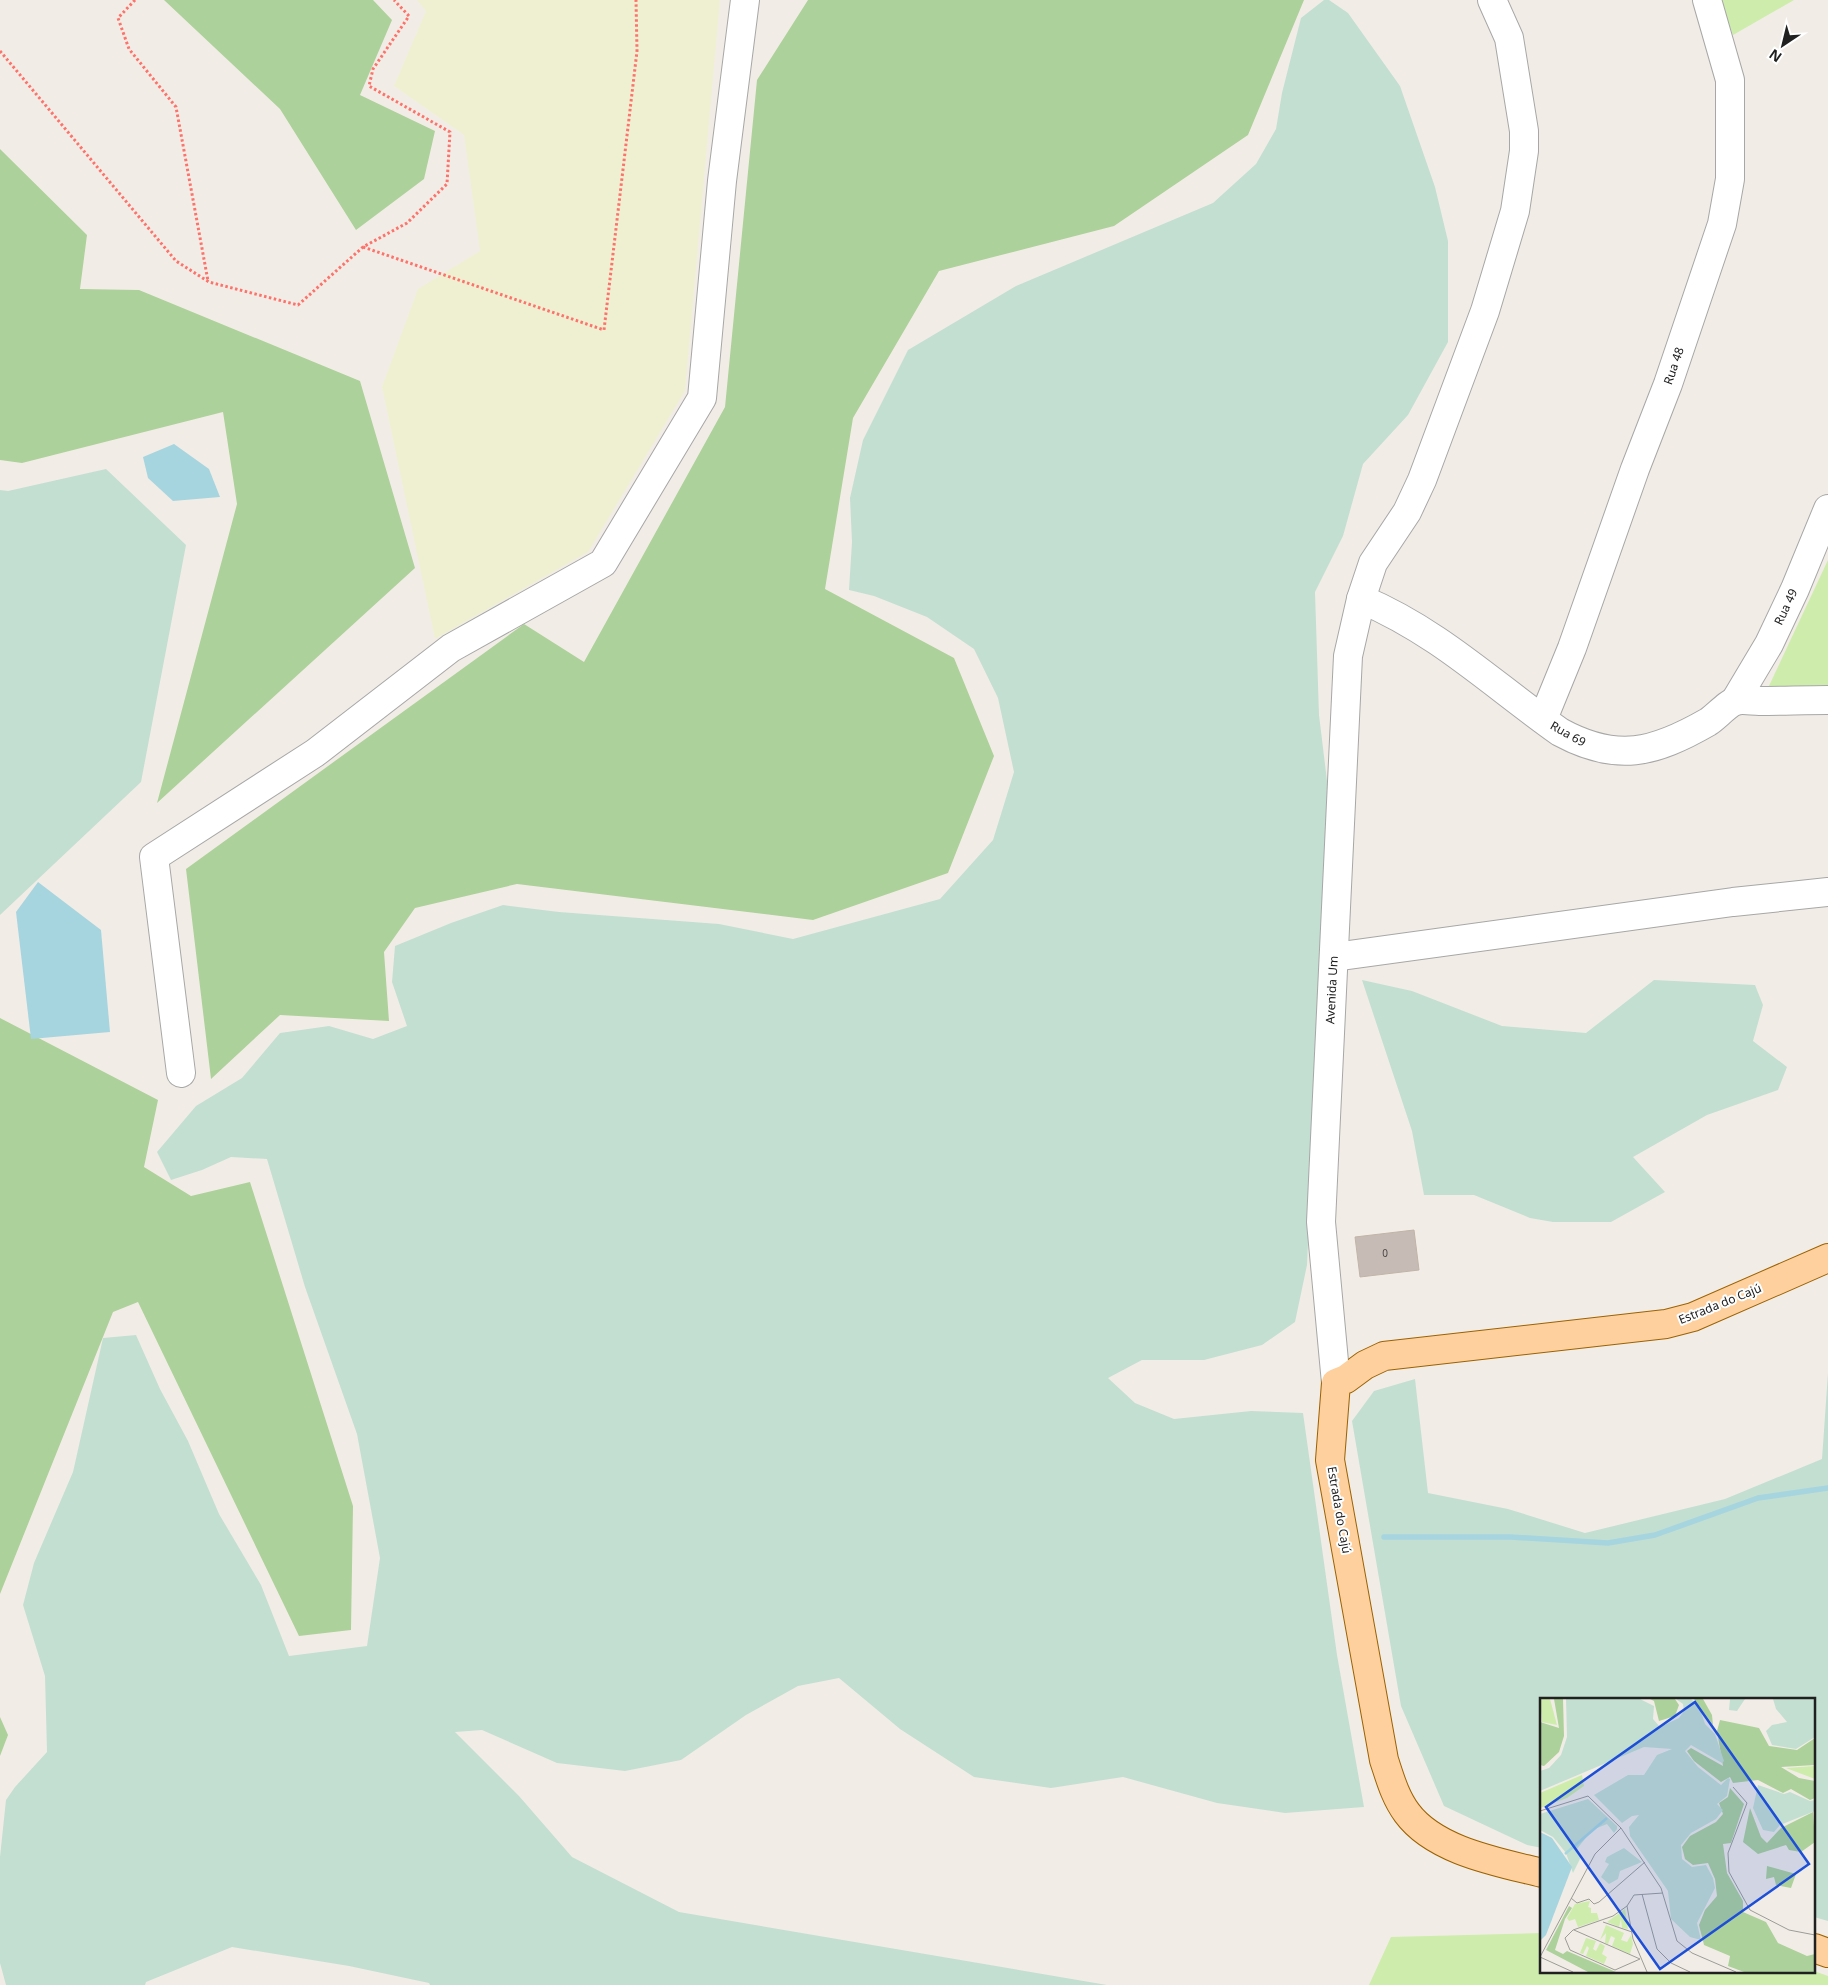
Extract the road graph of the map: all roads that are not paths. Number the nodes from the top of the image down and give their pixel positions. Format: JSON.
{"nodes":[{"id":1,"x":745,"y":0,"type":"edge"},
{"id":2,"x":1492,"y":0,"type":"edge"},
{"id":3,"x":1707,"y":0,"type":"edge"},
{"id":4,"x":1828,"y":509,"type":"edge"},
{"id":5,"x":1361,"y":599,"type":"junction"},
{"id":6,"x":1828,"y":700,"type":"edge"},
{"id":7,"x":1735,"y":701,"type":"junction"},
{"id":8,"x":1543,"y":720,"type":"junction"},
{"id":9,"x":1828,"y":892,"type":"edge"},
{"id":10,"x":1334,"y":957,"type":"junction"},
{"id":11,"x":181,"y":1073,"type":"dead end"},
{"id":12,"x":1828,"y":1258,"type":"edge"},
{"id":13,"x":1336,"y":1382,"type":"junction"},
{"id":14,"x":1540,"y":1872,"type":"edge"}],
"edges":[{"from":1,"to":11,"type":"street"},
{"from":2,"to":5,"type":"street","name":"Avenida Um"},
{"from":3,"to":8,"type":"street","name":"Rua 48"},
{"from":4,"to":7,"type":"street","name":"Rua 49"},
{"from":5,"to":8,"type":"street","name":"Rua 69"},
{"from":5,"to":10,"type":"street","name":"Avenida Um"},
{"from":6,"to":7,"type":"street"},
{"from":7,"to":8,"type":"street","name":"Rua 69"},
{"from":9,"to":10,"type":"street"},
{"from":10,"to":13,"type":"street","name":"Avenida Um"},
{"from":12,"to":13,"type":"main road","name":"Estrada do Cajú"},
{"from":13,"to":14,"type":"main road","name":"Estrada do Cajú"}]}
